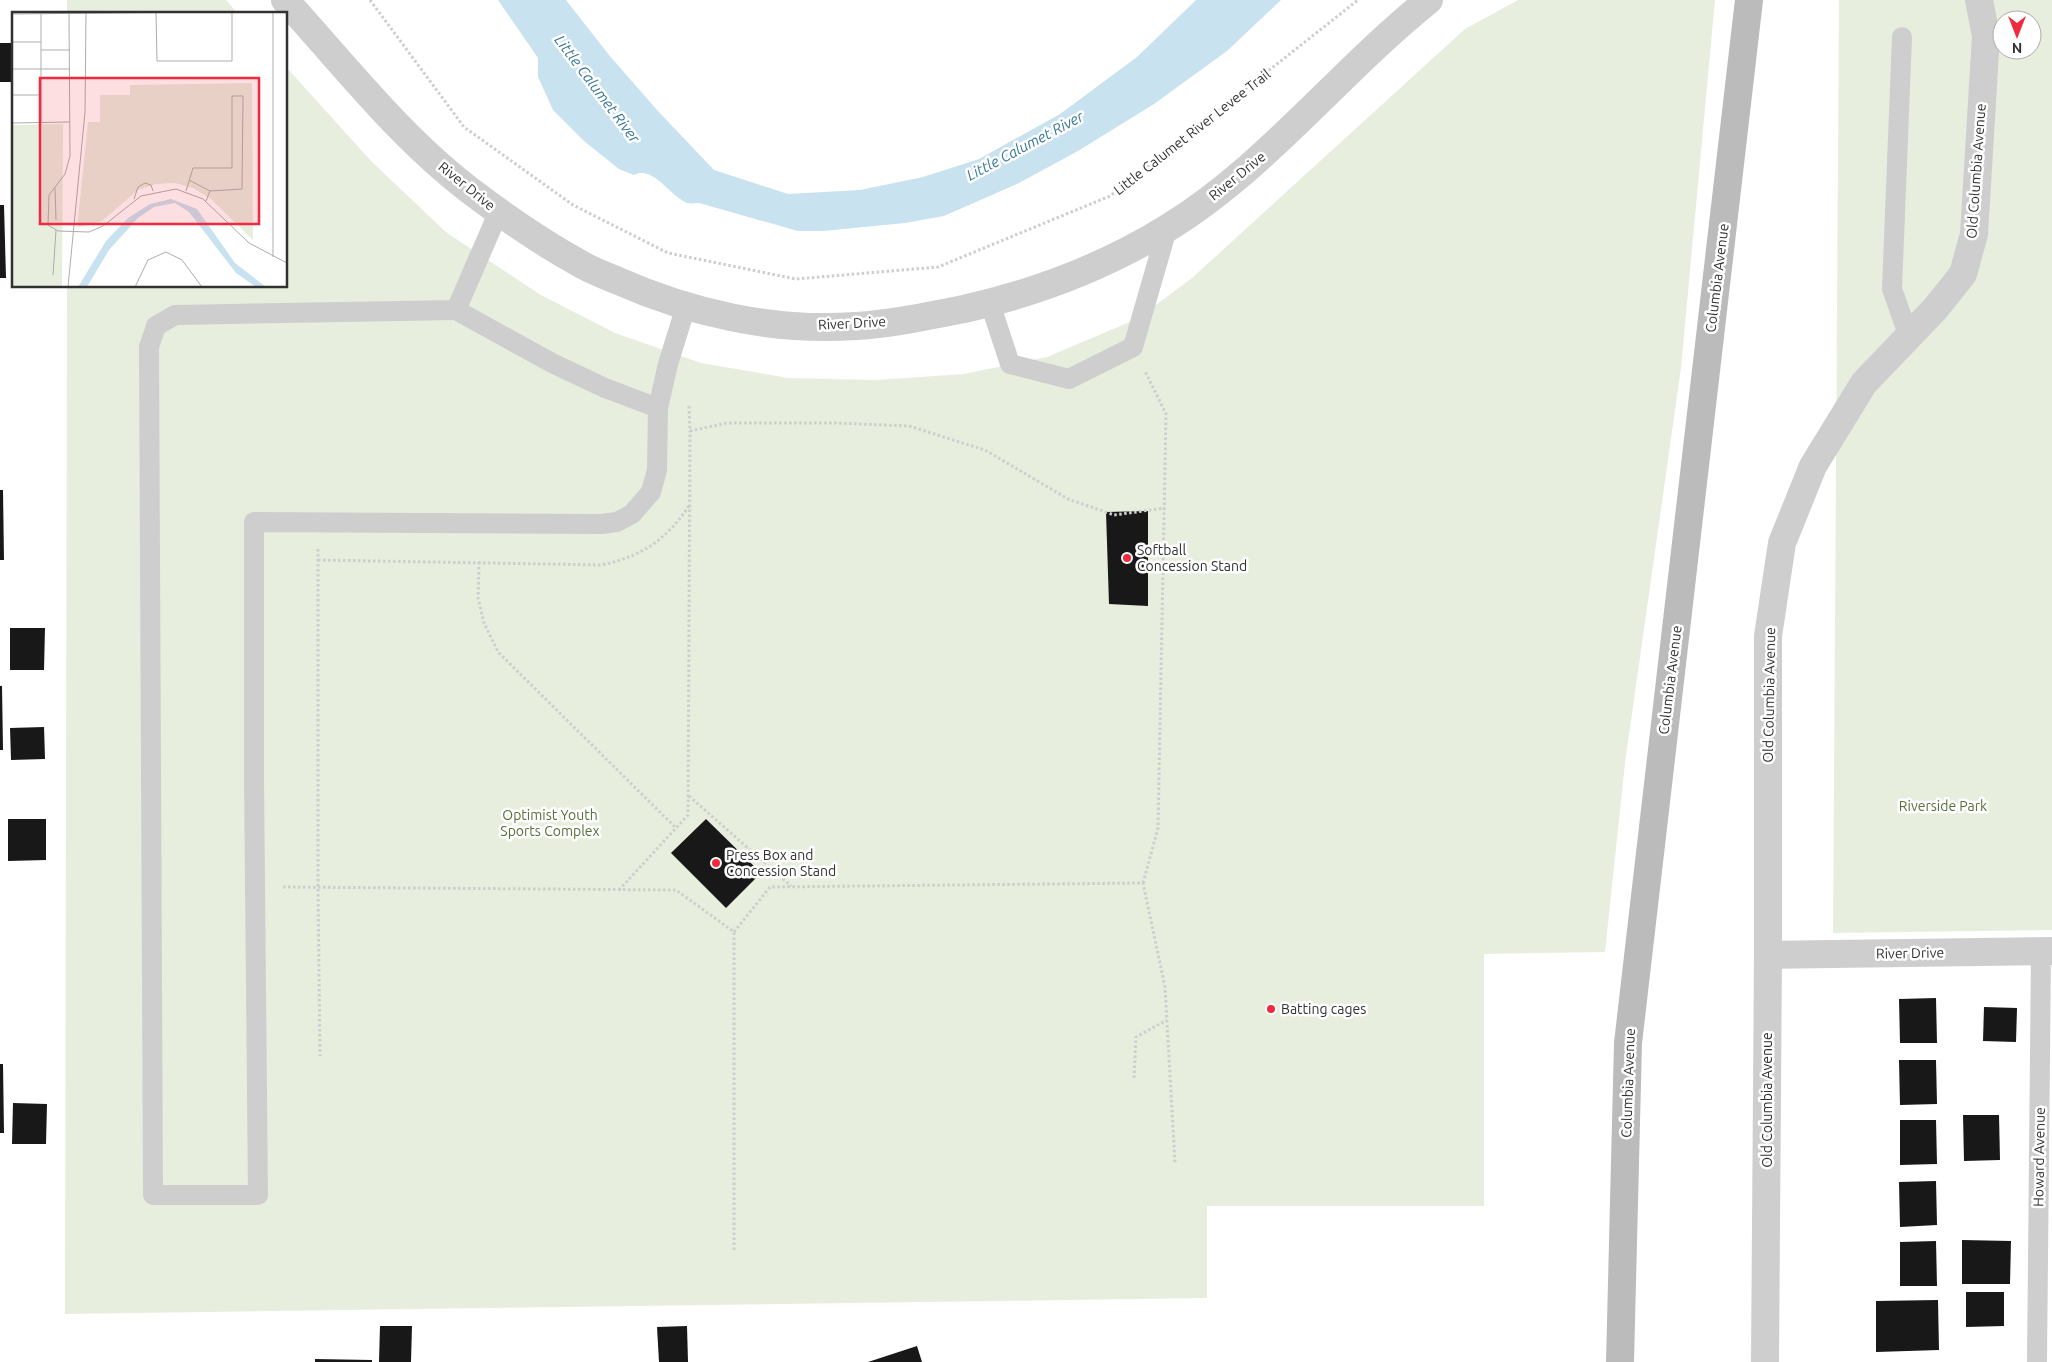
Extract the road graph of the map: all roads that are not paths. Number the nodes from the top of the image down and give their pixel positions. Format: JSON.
{"nodes":[{"id":1,"x":285,"y":0,"type":"edge"},
{"id":2,"x":1429,"y":0,"type":"edge"},
{"id":3,"x":1749,"y":0,"type":"edge"},
{"id":4,"x":1979,"y":0,"type":"edge"},
{"id":5,"x":1902,"y":37,"type":"dead end"},
{"id":6,"x":498,"y":211,"type":"junction"},
{"id":7,"x":1167,"y":228,"type":"junction"},
{"id":8,"x":990,"y":303,"type":"junction"},
{"id":9,"x":686,"y":306,"type":"junction"},
{"id":10,"x":456,"y":310,"type":"junction"},
{"id":11,"x":1909,"y":336,"type":"junction"},
{"id":12,"x":658,"y":408,"type":"junction"},
{"id":13,"x":2046,"y":951,"type":"edge"},
{"id":14,"x":1768,"y":955,"type":"junction"},
{"id":15,"x":2045,"y":1206,"type":"edge"},
{"id":16,"x":1620,"y":1362,"type":"edge"},
{"id":17,"x":1765,"y":1362,"type":"edge"},
{"id":18,"x":2037,"y":1362,"type":"edge"}],
"edges":[{"from":1,"to":6,"type":"street","name":"River Drive"},
{"from":2,"to":7,"type":"street","name":"River Drive"},
{"from":3,"to":16,"type":"street","name":"Columbia Avenue"},
{"from":4,"to":11,"type":"street","name":"Old Columbia Avenue"},
{"from":5,"to":11,"type":"lane"},
{"from":6,"to":9,"type":"street","name":"River Drive"},
{"from":6,"to":10,"type":"lane"},
{"from":7,"to":8,"type":"street","name":"River Drive"},
{"from":7,"to":8,"type":"lane"},
{"from":8,"to":9,"type":"street","name":"River Drive"},
{"from":9,"to":12,"type":"lane"},
{"from":10,"to":12,"type":"lane"},
{"from":10,"to":12,"type":"lane"},
{"from":11,"to":14,"type":"street","name":"Old Columbia Avenue"},
{"from":13,"to":14,"type":"street","name":"River Drive"},
{"from":13,"to":15,"type":"lane","name":"Howard Avenue"},
{"from":14,"to":17,"type":"street","name":"Old Columbia Avenue"},
{"from":15,"to":18,"type":"lane","name":"Howard Avenue"}]}
